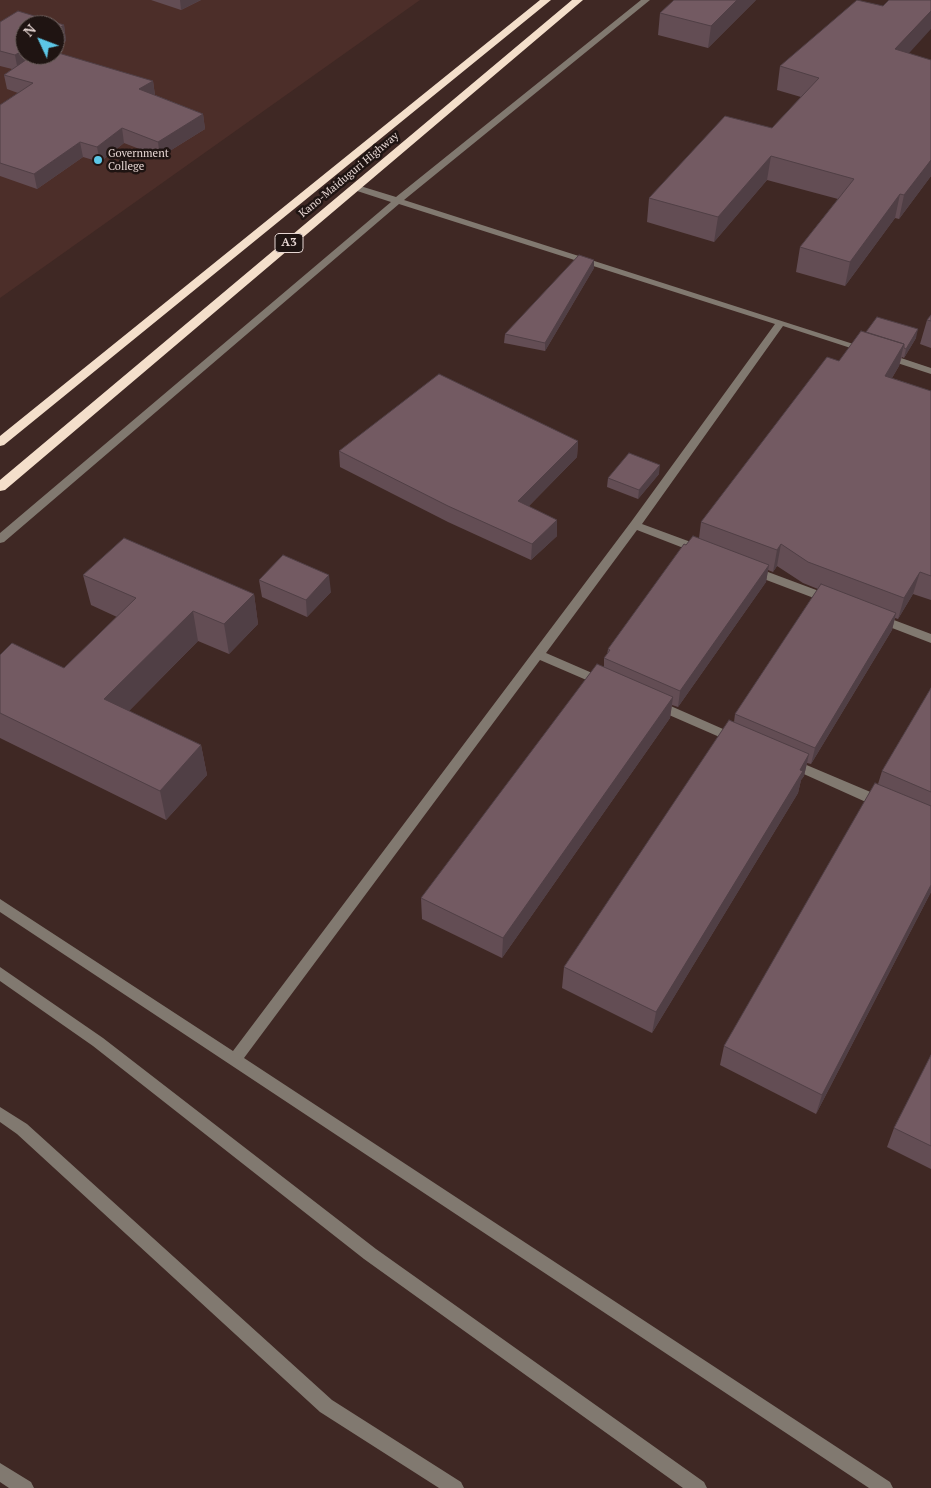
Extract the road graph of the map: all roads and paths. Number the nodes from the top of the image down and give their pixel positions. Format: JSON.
{"nodes":[{"id":1,"x":546,"y":0,"type":"edge"},
{"id":2,"x":578,"y":0,"type":"edge"},
{"id":3,"x":646,"y":0,"type":"edge"},
{"id":4,"x":354,"y":187,"type":"junction"},
{"id":5,"x":398,"y":202,"type":"junction"},
{"id":6,"x":780,"y":323,"type":"junction"},
{"id":7,"x":931,"y":370,"type":"edge"},
{"id":8,"x":0,"y":442,"type":"edge"},
{"id":9,"x":0,"y":488,"type":"edge"},
{"id":10,"x":635,"y":525,"type":"junction"},
{"id":11,"x":0,"y":539,"type":"edge"},
{"id":12,"x":718,"y":557,"type":"edge"},
{"id":13,"x":737,"y":564,"type":"edge"},
{"id":14,"x":838,"y":603,"type":"edge"},
{"id":15,"x":866,"y":614,"type":"edge"},
{"id":16,"x":931,"y":639,"type":"edge"},
{"id":17,"x":538,"y":654,"type":"junction"},
{"id":18,"x":611,"y":686,"type":"edge"},
{"id":19,"x":648,"y":701,"type":"edge"},
{"id":20,"x":748,"y":745,"type":"edge"},
{"id":21,"x":776,"y":757,"type":"edge"},
{"id":22,"x":894,"y":808,"type":"edge"},
{"id":23,"x":0,"y":905,"type":"edge"},
{"id":24,"x":0,"y":973,"type":"edge"},
{"id":25,"x":234,"y":1060,"type":"junction"},
{"id":26,"x":0,"y":1114,"type":"edge"},
{"id":27,"x":0,"y":1472,"type":"edge"},
{"id":28,"x":25,"y":1488,"type":"edge"},
{"id":29,"x":456,"y":1488,"type":"edge"},
{"id":30,"x":698,"y":1488,"type":"edge"},
{"id":31,"x":884,"y":1488,"type":"edge"}],
"edges":[{"from":1,"to":8,"type":"highway","name":"Kano-Maiduguri Highway","number":"A3"},
{"from":2,"to":4,"type":"highway","name":"Kano-Maiduguri Highway","number":"A3"},
{"from":3,"to":5,"type":"street"},
{"from":4,"to":5,"type":"street"},
{"from":4,"to":9,"type":"highway","name":"Kano-Maiduguri Highway","number":"A3"},
{"from":5,"to":6,"type":"street"},
{"from":5,"to":11,"type":"street"},
{"from":6,"to":7,"type":"street"},
{"from":6,"to":10,"type":"street"},
{"from":10,"to":12,"type":"street"},
{"from":10,"to":17,"type":"street"},
{"from":13,"to":14,"type":"street"},
{"from":15,"to":16,"type":"street"},
{"from":17,"to":18,"type":"street"},
{"from":17,"to":25,"type":"street"},
{"from":19,"to":20,"type":"street"},
{"from":21,"to":22,"type":"street"},
{"from":23,"to":25,"type":"street"},
{"from":24,"to":30,"type":"street"},
{"from":25,"to":31,"type":"street"},
{"from":26,"to":29,"type":"street"},
{"from":27,"to":28,"type":"street"}]}
